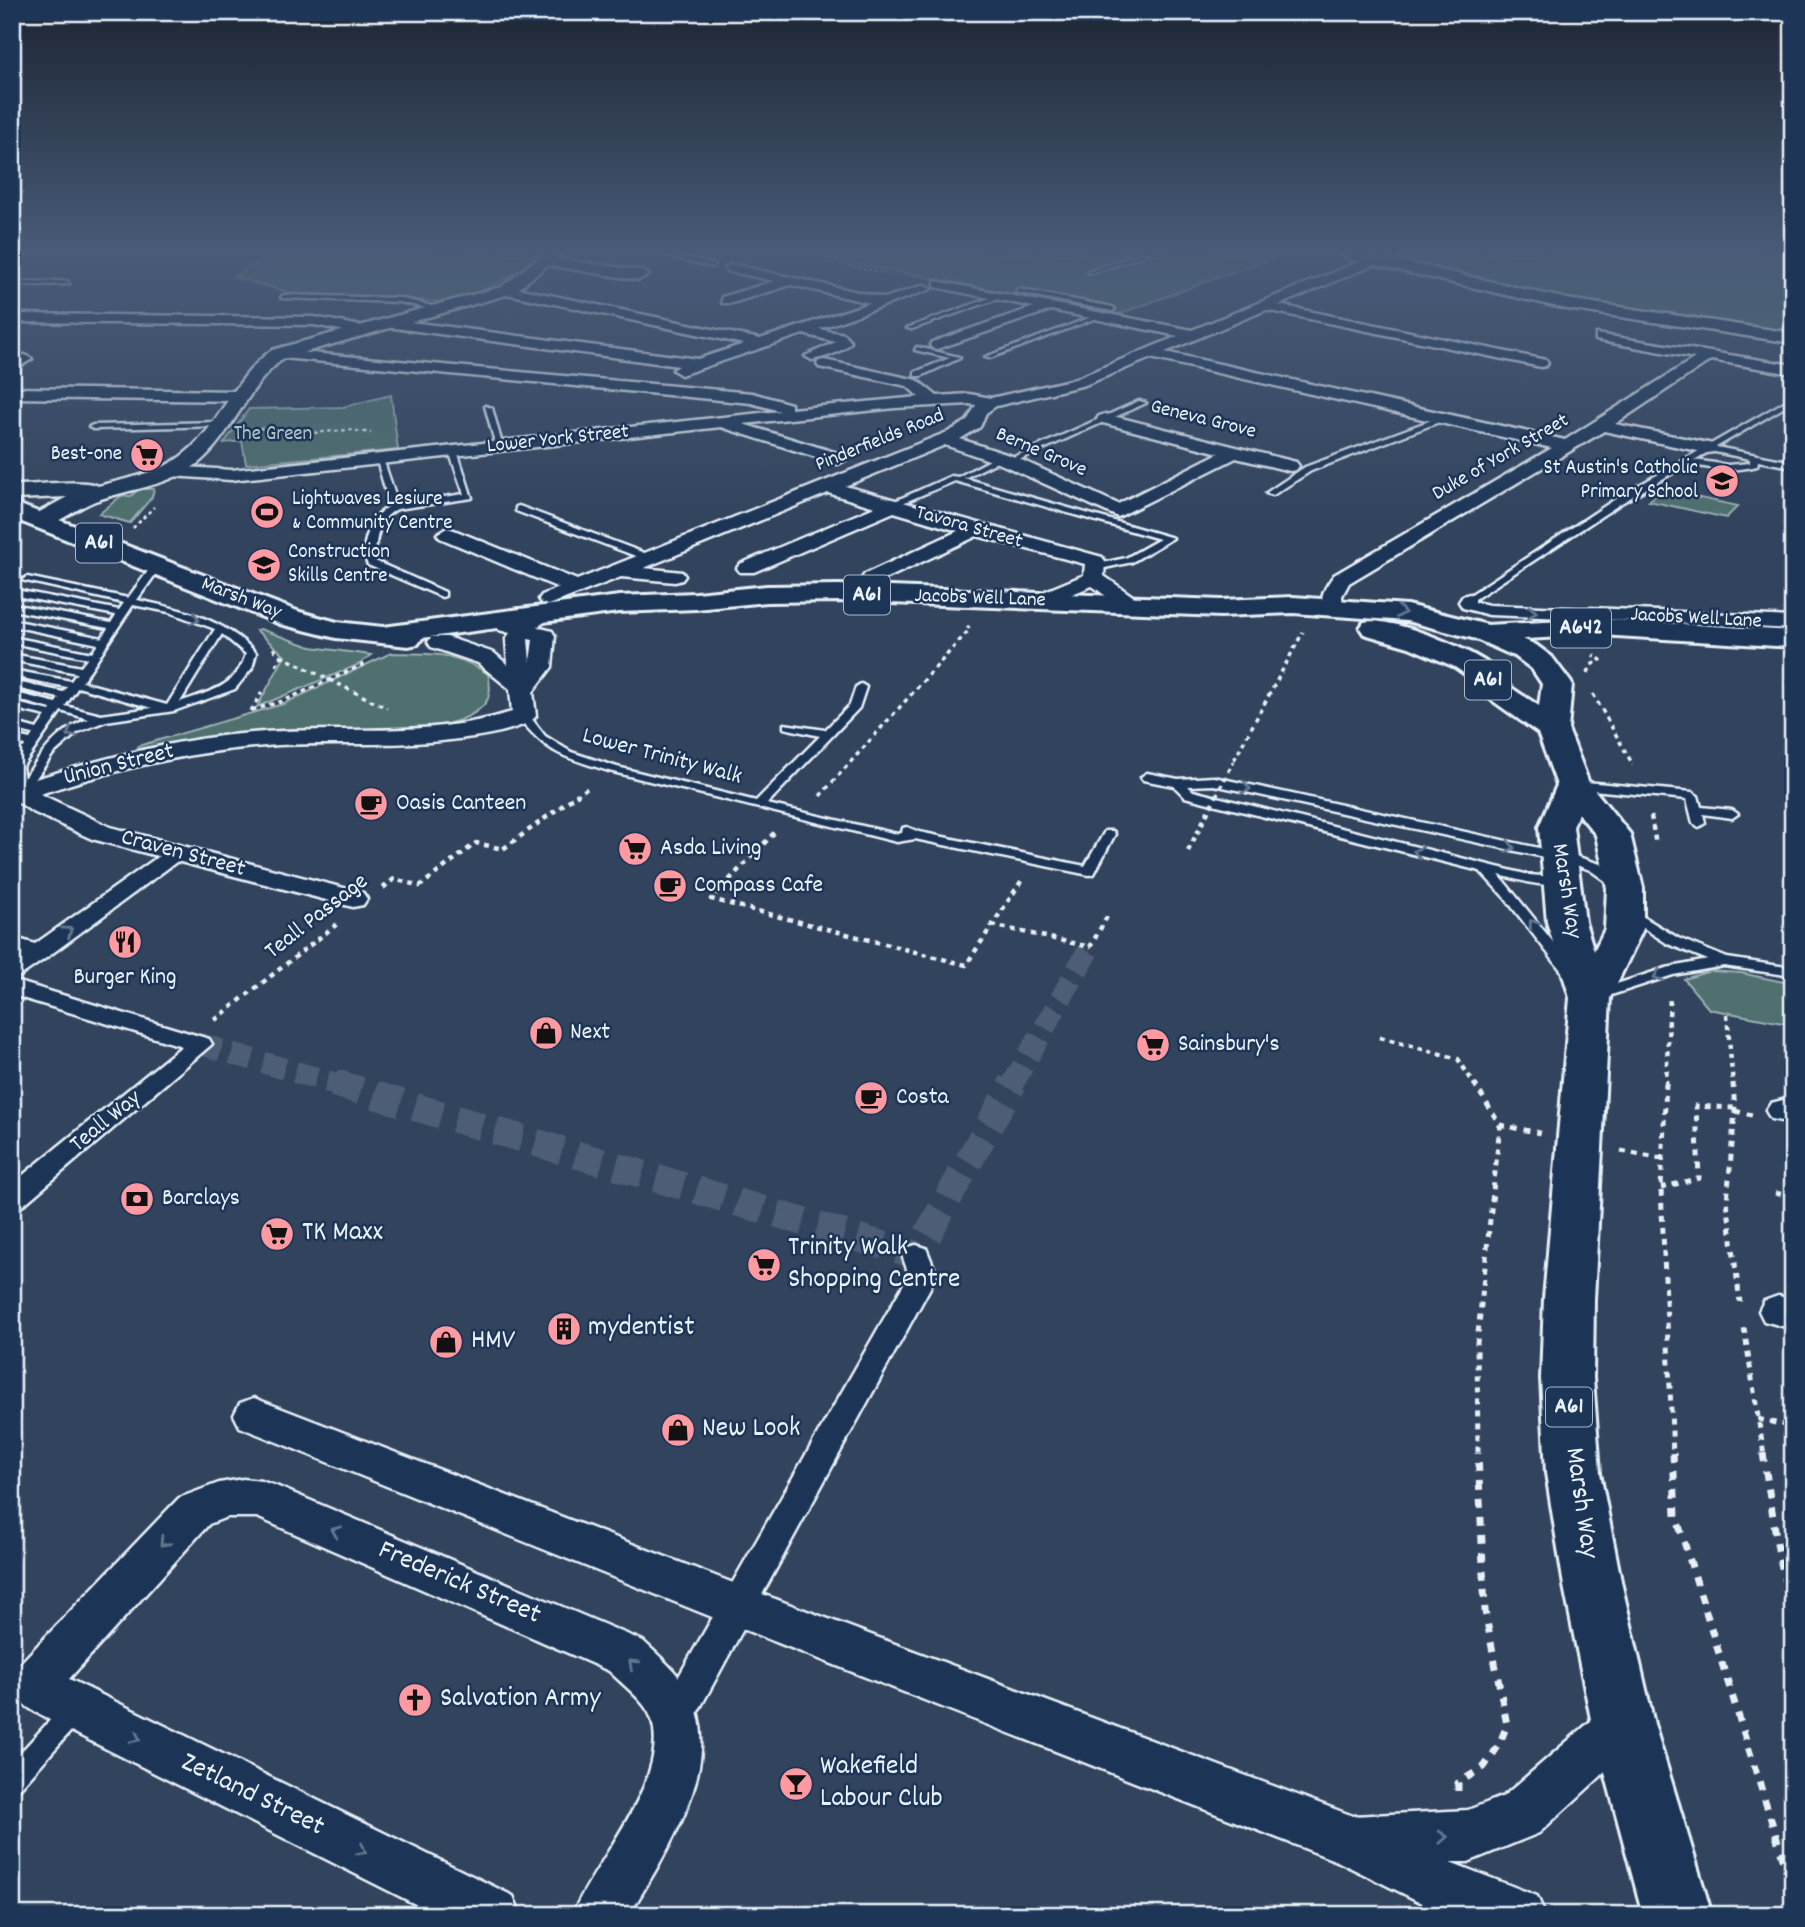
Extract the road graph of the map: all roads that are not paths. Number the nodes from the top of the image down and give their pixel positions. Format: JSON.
{"nodes":[{"id":1,"x":313,"y":344,"type":"edge"},
{"id":2,"x":546,"y":344,"type":"edge"},
{"id":3,"x":758,"y":344,"type":"edge"},
{"id":4,"x":843,"y":344,"type":"edge"},
{"id":5,"x":940,"y":344,"type":"edge"},
{"id":6,"x":1022,"y":344,"type":"edge"},
{"id":7,"x":1172,"y":344,"type":"edge"},
{"id":8,"x":1449,"y":344,"type":"edge"},
{"id":9,"x":1640,"y":344,"type":"edge"},
{"id":10,"x":937,"y":345,"type":"dead end"},
{"id":11,"x":917,"y":349,"type":"dead end"},
{"id":12,"x":1149,"y":353,"type":"junction"},
{"id":13,"x":278,"y":354,"type":"junction"},
{"id":14,"x":1707,"y":356,"type":"junction"},
{"id":15,"x":988,"y":357,"type":"dead end"},
{"id":16,"x":12,"y":359,"type":"edge"},
{"id":17,"x":1541,"y":363,"type":"dead end"},
{"id":18,"x":699,"y":364,"type":"junction"},
{"id":19,"x":12,"y":367,"type":"edge"},
{"id":20,"x":1793,"y":370,"type":"edge"},
{"id":21,"x":918,"y":374,"type":"joint"},
{"id":22,"x":629,"y":387,"type":"junction"},
{"id":23,"x":12,"y":393,"type":"edge"},
{"id":24,"x":240,"y":396,"type":"junction"},
{"id":25,"x":984,"y":397,"type":"junction"},
{"id":26,"x":1793,"y":400,"type":"edge"},
{"id":27,"x":934,"y":402,"type":"junction"},
{"id":28,"x":1142,"y":403,"type":"dead end"},
{"id":29,"x":488,"y":408,"type":"dead end"},
{"id":30,"x":799,"y":413,"type":"junction"},
{"id":31,"x":1105,"y":419,"type":"junction"},
{"id":32,"x":1443,"y":419,"type":"junction"},
{"id":33,"x":717,"y":422,"type":"junction"},
{"id":34,"x":93,"y":426,"type":"dead end"},
{"id":35,"x":1601,"y":426,"type":"junction"},
{"id":36,"x":218,"y":427,"type":"junction"},
{"id":37,"x":12,"y":431,"type":"edge"},
{"id":38,"x":12,"y":437,"type":"edge"},
{"id":39,"x":944,"y":440,"type":"junction"},
{"id":40,"x":500,"y":446,"type":"junction"},
{"id":41,"x":1567,"y":446,"type":"junction"},
{"id":42,"x":1707,"y":448,"type":"junction"},
{"id":43,"x":453,"y":451,"type":"junction"},
{"id":44,"x":1234,"y":452,"type":"junction"},
{"id":45,"x":1754,"y":457,"type":"junction"},
{"id":46,"x":379,"y":459,"type":"junction"},
{"id":47,"x":838,"y":459,"type":"dead end"},
{"id":48,"x":1005,"y":460,"type":"junction"},
{"id":49,"x":1685,"y":461,"type":"junction"},
{"id":50,"x":1793,"y":465,"type":"edge"},
{"id":51,"x":1290,"y":466,"type":"dead end"},
{"id":52,"x":171,"y":471,"type":"junction"},
{"id":53,"x":962,"y":476,"type":"dead end"},
{"id":54,"x":126,"y":484,"type":"junction"},
{"id":55,"x":828,"y":487,"type":"junction"},
{"id":56,"x":12,"y":492,"type":"edge"},
{"id":57,"x":1270,"y":493,"type":"dead end"},
{"id":58,"x":891,"y":505,"type":"junction"},
{"id":59,"x":395,"y":507,"type":"junction"},
{"id":60,"x":12,"y":509,"type":"edge"},
{"id":61,"x":519,"y":509,"type":"dead end"},
{"id":62,"x":42,"y":520,"type":"junction"},
{"id":63,"x":975,"y":530,"type":"junction"},
{"id":64,"x":447,"y":534,"type":"dead end"},
{"id":65,"x":652,"y":559,"type":"junction"},
{"id":66,"x":157,"y":565,"type":"junction"},
{"id":67,"x":747,"y":568,"type":"dead end"},
{"id":68,"x":1095,"y":572,"type":"junction"},
{"id":69,"x":617,"y":573,"type":"junction"},
{"id":70,"x":676,"y":576,"type":"dead end"},
{"id":71,"x":872,"y":578,"type":"dead end"},
{"id":72,"x":22,"y":586,"type":"edge"},
{"id":73,"x":578,"y":588,"type":"junction"},
{"id":74,"x":442,"y":594,"type":"dead end"},
{"id":75,"x":1038,"y":601,"type":"junction"},
{"id":76,"x":1472,"y":603,"type":"joint"},
{"id":77,"x":1134,"y":604,"type":"junction"},
{"id":78,"x":12,"y":607,"type":"edge"},
{"id":79,"x":1333,"y":607,"type":"junction"},
{"id":80,"x":1221,"y":608,"type":"junction"},
{"id":81,"x":1590,"y":614,"type":"joint"},
{"id":82,"x":12,"y":615,"type":"edge"},
{"id":83,"x":12,"y":623,"type":"edge"},
{"id":84,"x":536,"y":623,"type":"junction"},
{"id":85,"x":1793,"y":623,"type":"edge"},
{"id":86,"x":221,"y":628,"type":"junction"},
{"id":87,"x":12,"y":631,"type":"edge"},
{"id":88,"x":481,"y":632,"type":"junction"},
{"id":89,"x":1676,"y":633,"type":"junction"},
{"id":90,"x":384,"y":635,"type":"junction"},
{"id":91,"x":1793,"y":639,"type":"edge"},
{"id":92,"x":12,"y":640,"type":"edge"},
{"id":93,"x":1419,"y":640,"type":"junction"},
{"id":94,"x":1484,"y":641,"type":"junction"},
{"id":95,"x":103,"y":642,"type":"junction"},
{"id":96,"x":439,"y":642,"type":"junction"},
{"id":97,"x":12,"y":648,"type":"edge"},
{"id":98,"x":1526,"y":651,"type":"junction"},
{"id":99,"x":12,"y":657,"type":"edge"},
{"id":100,"x":12,"y":665,"type":"edge"},
{"id":101,"x":12,"y":673,"type":"edge"},
{"id":102,"x":12,"y":684,"type":"edge"},
{"id":103,"x":861,"y":687,"type":"dead end"},
{"id":104,"x":524,"y":689,"type":"junction"},
{"id":105,"x":12,"y":695,"type":"edge"},
{"id":106,"x":12,"y":705,"type":"edge"},
{"id":107,"x":57,"y":709,"type":"junction"},
{"id":108,"x":170,"y":709,"type":"junction"},
{"id":109,"x":12,"y":713,"type":"edge"},
{"id":110,"x":524,"y":716,"type":"junction"},
{"id":111,"x":98,"y":718,"type":"junction"},
{"id":112,"x":12,"y":725,"type":"edge"},
{"id":113,"x":788,"y":726,"type":"dead end"},
{"id":114,"x":1552,"y":729,"type":"junction"},
{"id":115,"x":41,"y":733,"type":"junction"},
{"id":116,"x":828,"y":734,"type":"junction"},
{"id":117,"x":12,"y":738,"type":"edge"},
{"id":118,"x":12,"y":748,"type":"edge"},
{"id":119,"x":19,"y":770,"type":"edge"},
{"id":120,"x":1147,"y":777,"type":"dead end"},
{"id":121,"x":1178,"y":783,"type":"junction"},
{"id":122,"x":1573,"y":785,"type":"junction"},
{"id":123,"x":759,"y":805,"type":"junction"},
{"id":124,"x":1732,"y":814,"type":"dead end"},
{"id":125,"x":1109,"y":834,"type":"dead end"},
{"id":126,"x":176,"y":853,"type":"junction"},
{"id":127,"x":1485,"y":869,"type":"junction"},
{"id":128,"x":1597,"y":876,"type":"junction"},
{"id":129,"x":358,"y":903,"type":"road end"},
{"id":130,"x":12,"y":944,"type":"edge"},
{"id":131,"x":38,"y":953,"type":"junction"},
{"id":132,"x":1724,"y":962,"type":"junction"},
{"id":133,"x":12,"y":971,"type":"edge"},
{"id":134,"x":1793,"y":972,"type":"edge"},
{"id":135,"x":12,"y":987,"type":"edge"},
{"id":136,"x":1590,"y":998,"type":"junction"},
{"id":137,"x":12,"y":1199,"type":"edge"},
{"id":138,"x":916,"y":1255,"type":"dead end"},
{"id":139,"x":254,"y":1415,"type":"dead end"},
{"id":140,"x":738,"y":1606,"type":"junction"},
{"id":141,"x":22,"y":1679,"type":"edge"},
{"id":142,"x":76,"y":1709,"type":"junction"},
{"id":143,"x":676,"y":1716,"type":"junction"},
{"id":144,"x":1623,"y":1724,"type":"junction"},
{"id":145,"x":12,"y":1780,"type":"edge"},
{"id":146,"x":1351,"y":1841,"type":"junction"},
{"id":147,"x":494,"y":1915,"type":"edge"},
{"id":148,"x":599,"y":1915,"type":"edge"},
{"id":149,"x":1518,"y":1915,"type":"edge"},
{"id":150,"x":1678,"y":1915,"type":"edge"}],
"edges":[{"from":1,"to":13,"type":"street"},
{"from":2,"to":18,"type":"street"},
{"from":3,"to":18,"type":"street"},
{"from":4,"to":27,"type":"street"},
{"from":5,"to":10,"type":"street"},
{"from":6,"to":15,"type":"lane"},
{"from":7,"to":12,"type":"street"},
{"from":8,"to":17,"type":"street"},
{"from":9,"to":14,"type":"street"},
{"from":11,"to":21,"type":"lane"},
{"from":12,"to":25,"type":"street"},
{"from":12,"to":32,"type":"street"},
{"from":13,"to":22,"type":"street"},
{"from":13,"to":24,"type":"street"},
{"from":14,"to":20,"type":"street"},
{"from":14,"to":35,"type":"street","name":"Duke of York Street"},
{"from":16,"to":19,"type":"street"},
{"from":18,"to":22,"type":"street"},
{"from":21,"to":25,"type":"street"},
{"from":22,"to":30,"type":"street"},
{"from":23,"to":24,"type":"street"},
{"from":24,"to":36,"type":"street"},
{"from":25,"to":27,"type":"street","name":"Lower York Street"},
{"from":25,"to":39,"type":"street","name":"Pinderfields Road"},
{"from":26,"to":42,"type":"lane"},
{"from":27,"to":30,"type":"street","name":"Lower York Street"},
{"from":28,"to":31,"type":"lane"},
{"from":29,"to":40,"type":"lane"},
{"from":30,"to":33,"type":"street","name":"Lower York Street"},
{"from":31,"to":44,"type":"street","name":"Geneva Grove"},
{"from":31,"to":48,"type":"lane"},
{"from":32,"to":41,"type":"street"},
{"from":32,"to":57,"type":"lane"},
{"from":33,"to":40,"type":"street","name":"Lower York Street"},
{"from":33,"to":47,"type":"street"},
{"from":34,"to":36,"type":"lane"},
{"from":35,"to":41,"type":"street","name":"Duke of York Street"},
{"from":35,"to":42,"type":"street"},
{"from":36,"to":52,"type":"street"},
{"from":37,"to":38,"type":"street"},
{"from":39,"to":48,"type":"street","name":"Berne Grove"},
{"from":39,"to":55,"type":"street","name":"Pinderfields Road"},
{"from":40,"to":43,"type":"street","name":"Lower York Street"},
{"from":41,"to":79,"type":"street","name":"Duke of York Street"},
{"from":42,"to":45,"type":"lane"},
{"from":42,"to":49,"type":"lane"},
{"from":43,"to":46,"type":"street","name":"Lower York Street"},
{"from":43,"to":59,"type":"lane"},
{"from":44,"to":48,"type":"street","name":"Berne Grove"},
{"from":44,"to":51,"type":"street","name":"Geneva Grove"},
{"from":45,"to":49,"type":"lane"},
{"from":45,"to":50,"type":"lane"},
{"from":46,"to":52,"type":"street","name":"Lower York Street"},
{"from":46,"to":59,"type":"lane"},
{"from":48,"to":53,"type":"lane"},
{"from":49,"to":76,"type":"lane"},
{"from":52,"to":54,"type":"street","name":"Lower York Street"},
{"from":54,"to":56,"type":"street","name":"Lower York Street"},
{"from":54,"to":62,"type":"street","name":"Lower York Street"},
{"from":55,"to":58,"type":"street","name":"Tavora Street"},
{"from":55,"to":65,"type":"street","name":"Pinderfields Road"},
{"from":58,"to":63,"type":"street","name":"Tavora Street"},
{"from":58,"to":67,"type":"street"},
{"from":58,"to":68,"type":"lane"},
{"from":59,"to":74,"type":"lane"},
{"from":60,"to":62,"type":"main road","name":"Marsh Way","number":"A61"},
{"from":61,"to":65,"type":"lane"},
{"from":62,"to":66,"type":"main road","name":"Marsh Way","number":"A61"},
{"from":63,"to":68,"type":"street","name":"Tavora Street"},
{"from":63,"to":71,"type":"street"},
{"from":64,"to":73,"type":"street"},
{"from":65,"to":69,"type":"street","name":"Pinderfields Road"},
{"from":66,"to":90,"type":"main road","name":"Marsh Way","number":"A61"},
{"from":66,"to":95,"type":"lane"},
{"from":68,"to":75,"type":"street"},
{"from":68,"to":77,"type":"street","name":"Tavora Street"},
{"from":69,"to":70,"type":"street"},
{"from":69,"to":73,"type":"street","name":"Pinderfields Road"},
{"from":72,"to":95,"type":"lane"},
{"from":72,"to":95,"type":"lane"},
{"from":72,"to":95,"type":"lane"},
{"from":73,"to":84,"type":"street","name":"Pinderfields Road"},
{"from":75,"to":77,"type":"main road","name":"Jacobs Well Lane","number":"A61"},
{"from":75,"to":84,"type":"main road","name":"Jacobs Well Lane","number":"A61"},
{"from":76,"to":81,"type":"street","name":"Jacobs Well Lane","one_way":true},
{"from":77,"to":80,"type":"main road","name":"Jacobs Well Lane","number":"A61"},
{"from":78,"to":95,"type":"lane"},
{"from":79,"to":80,"type":"main road","name":"Jacobs Well Lane","number":"A61"},
{"from":79,"to":94,"type":"main road","name":"Jacobs Well Lane","number":"A61","one_way":true},
{"from":80,"to":93,"type":"main road","name":"Jacobs Well Lane","number":"A61"},
{"from":81,"to":85,"type":"street","name":"Jacobs Well Lane"},
{"from":82,"to":95,"type":"lane"},
{"from":83,"to":95,"type":"lane"},
{"from":84,"to":88,"type":"main road","name":"Jacobs Well Lane","number":"A61"},
{"from":84,"to":88,"type":"main road","name":"Jacobs Well Lane","number":"A61"},
{"from":84,"to":104,"type":"street"},
{"from":95,"to":86,"type":"lane","one_way":true},
{"from":86,"to":108,"type":"lane"},
{"from":86,"to":108,"type":"lane"},
{"from":87,"to":95,"type":"lane"},
{"from":88,"to":90,"type":"main road","name":"Jacobs Well Lane","number":"A61"},
{"from":88,"to":96,"type":"main road","name":"Marsh Way","number":"A61"},
{"from":89,"to":91,"type":"main road","name":"Jacobs Well Lane","number":"A642"},
{"from":89,"to":94,"type":"main road","name":"Jacobs Well Lane","number":"A642"},
{"from":89,"to":98,"type":"main road","name":"Jacobs Well Lane","number":"A642"},
{"from":90,"to":96,"type":"main road","name":"Marsh Way","number":"A61"},
{"from":92,"to":95,"type":"lane"},
{"from":93,"to":94,"type":"main road"},
{"from":93,"to":114,"type":"main road","number":"A61"},
{"from":94,"to":98,"type":"main road","name":"Jacobs Well Lane"},
{"from":94,"to":114,"type":"main road"},
{"from":95,"to":97,"type":"lane"},
{"from":95,"to":99,"type":"lane"},
{"from":95,"to":100,"type":"lane"},
{"from":95,"to":101,"type":"lane"},
{"from":95,"to":107,"type":"lane"},
{"from":95,"to":108,"type":"lane"},
{"from":96,"to":104,"type":"street"},
{"from":98,"to":114,"type":"main road","name":"Marsh Way","number":"A61"},
{"from":102,"to":107,"type":"lane"},
{"from":103,"to":116,"type":"lane"},
{"from":104,"to":110,"type":"street"},
{"from":105,"to":107,"type":"lane"},
{"from":106,"to":107,"type":"lane"},
{"from":107,"to":109,"type":"lane"},
{"from":107,"to":111,"type":"lane"},
{"from":107,"to":115,"type":"lane"},
{"from":108,"to":111,"type":"lane"},
{"from":110,"to":119,"type":"street","name":"Union Street"},
{"from":110,"to":123,"type":"lane","name":"Lower Trinity Walk"},
{"from":111,"to":119,"type":"lane","one_way":true},
{"from":112,"to":115,"type":"lane"},
{"from":113,"to":116,"type":"lane"},
{"from":114,"to":122,"type":"main road","name":"Marsh Way","number":"A61"},
{"from":115,"to":119,"type":"lane"},
{"from":116,"to":123,"type":"lane"},
{"from":117,"to":119,"type":"lane"},
{"from":118,"to":119,"type":"lane"},
{"from":119,"to":126,"type":"street","name":"Craven Street"},
{"from":120,"to":121,"type":"lane"},
{"from":127,"to":121,"type":"lane","one_way":true},
{"from":121,"to":128,"type":"lane","one_way":true},
{"from":122,"to":124,"type":"lane"},
{"from":122,"to":128,"type":"main road","name":"Marsh Way","number":"A61"},
{"from":122,"to":128,"type":"main road","name":"Marsh Way","number":"A61"},
{"from":123,"to":125,"type":"lane","name":"Lower Trinity Walk"},
{"from":126,"to":129,"type":"street","name":"Craven Street"},
{"from":131,"to":126,"type":"street","one_way":true},
{"from":127,"to":128,"type":"lane"},
{"from":136,"to":127,"type":"lane","one_way":true},
{"from":128,"to":132,"type":"lane"},
{"from":128,"to":136,"type":"main road","name":"Marsh Way","number":"A61"},
{"from":128,"to":136,"type":"main road","name":"Marsh Way","number":"A61"},
{"from":130,"to":131,"type":"street"},
{"from":131,"to":133,"type":"street"},
{"from":132,"to":134,"type":"lane"},
{"from":132,"to":136,"type":"lane","one_way":true},
{"from":135,"to":137,"type":"street","name":"Teall Way"},
{"from":136,"to":144,"type":"main road","name":"Marsh Way","number":"A61"},
{"from":138,"to":140,"type":"street"},
{"from":139,"to":140,"type":"street"},
{"from":140,"to":143,"type":"street"},
{"from":140,"to":146,"type":"street"},
{"from":141,"to":142,"type":"street","name":"Zetland Street"},
{"from":143,"to":141,"type":"street","name":"Frederick Street","one_way":true},
{"from":142,"to":145,"type":"lane"},
{"from":142,"to":147,"type":"street","name":"Zetland Street","one_way":true},
{"from":143,"to":148,"type":"street"},
{"from":146,"to":144,"type":"street","one_way":true},
{"from":144,"to":150,"type":"main road","name":"Marsh Way","number":"A61"},
{"from":146,"to":149,"type":"street"}]}
